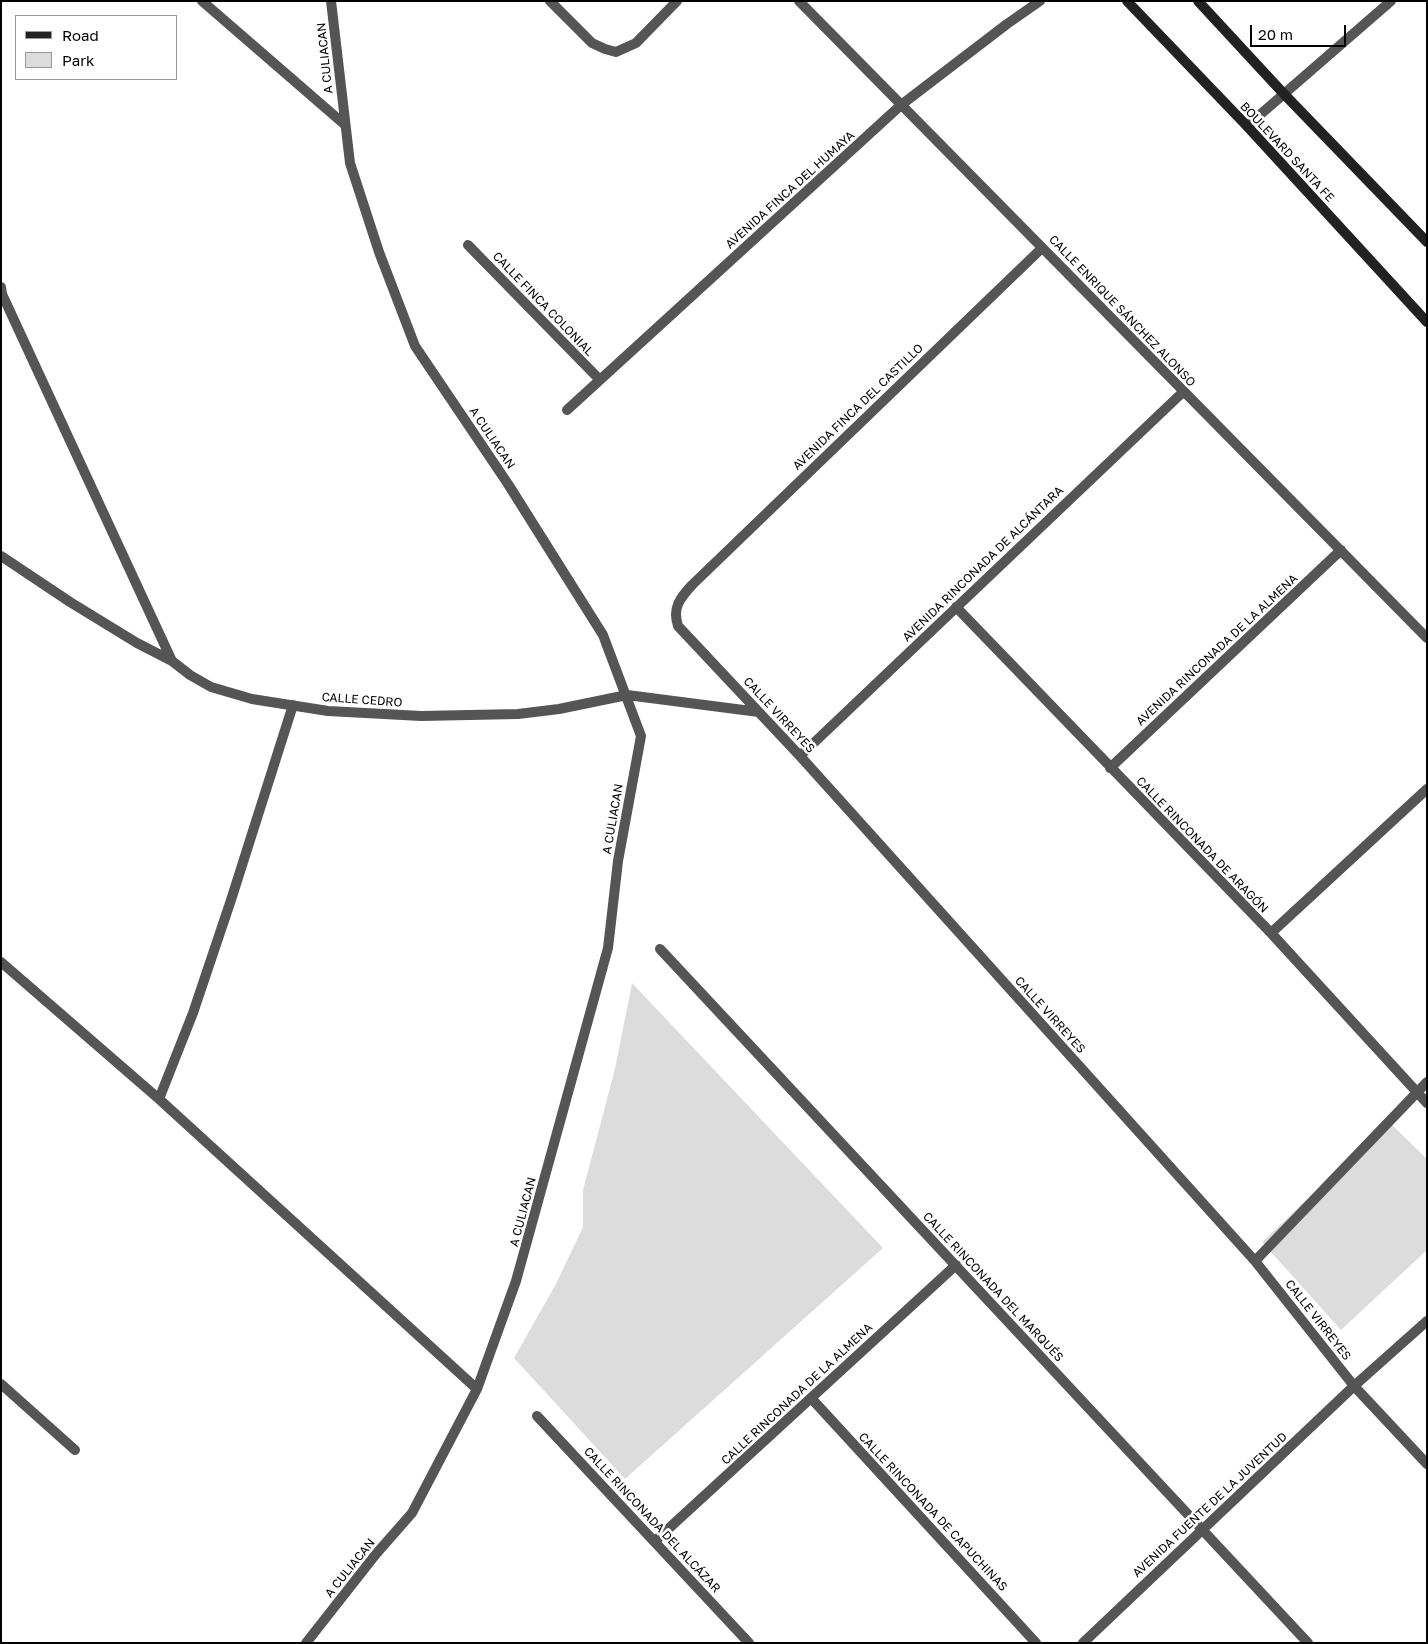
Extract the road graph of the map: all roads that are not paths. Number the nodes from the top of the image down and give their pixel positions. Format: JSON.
{"nodes":[{"id":1,"x":202,"y":1,"type":"edge"},
{"id":2,"x":331,"y":1,"type":"edge"},
{"id":3,"x":550,"y":1,"type":"edge"},
{"id":4,"x":677,"y":1,"type":"edge"},
{"id":5,"x":799,"y":1,"type":"edge"},
{"id":6,"x":1040,"y":1,"type":"edge"},
{"id":7,"x":1127,"y":1,"type":"edge"},
{"id":8,"x":1198,"y":1,"type":"edge"},
{"id":9,"x":1390,"y":1,"type":"edge"},
{"id":10,"x":1284,"y":94,"type":"junction"},
{"id":11,"x":901,"y":106,"type":"junction"},
{"id":12,"x":344,"y":124,"type":"junction"},
{"id":13,"x":1247,"y":126,"type":"junction"},
{"id":14,"x":1427,"y":242,"type":"edge"},
{"id":15,"x":468,"y":245,"type":"dead end"},
{"id":16,"x":1042,"y":248,"type":"junction"},
{"id":17,"x":1,"y":287,"type":"edge"},
{"id":18,"x":1427,"y":322,"type":"edge"},
{"id":19,"x":600,"y":380,"type":"junction"},
{"id":20,"x":1183,"y":392,"type":"junction"},
{"id":21,"x":567,"y":410,"type":"dead end"},
{"id":22,"x":1341,"y":550,"type":"junction"},
{"id":23,"x":1,"y":556,"type":"edge"},
{"id":24,"x":692,"y":585,"type":"joint"},
{"id":25,"x":956,"y":607,"type":"junction"},
{"id":26,"x":1427,"y":638,"type":"edge"},
{"id":27,"x":172,"y":661,"type":"junction"},
{"id":28,"x":627,"y":695,"type":"junction"},
{"id":29,"x":293,"y":705,"type":"junction"},
{"id":30,"x":759,"y":712,"type":"junction"},
{"id":31,"x":800,"y":756,"type":"junction"},
{"id":32,"x":1110,"y":768,"type":"junction"},
{"id":33,"x":1427,"y":789,"type":"edge"},
{"id":34,"x":1270,"y":933,"type":"junction"},
{"id":35,"x":660,"y":949,"type":"dead end"},
{"id":36,"x":1,"y":962,"type":"edge"},
{"id":37,"x":1427,"y":1082,"type":"edge"},
{"id":38,"x":1416,"y":1092,"type":"junction"},
{"id":39,"x":159,"y":1099,"type":"junction"},
{"id":40,"x":1427,"y":1103,"type":"edge"},
{"id":41,"x":1255,"y":1261,"type":"junction"},
{"id":42,"x":956,"y":1265,"type":"junction"},
{"id":43,"x":1427,"y":1321,"type":"edge"},
{"id":44,"x":1,"y":1384,"type":"edge"},
{"id":45,"x":1354,"y":1386,"type":"junction"},
{"id":46,"x":476,"y":1389,"type":"junction"},
{"id":47,"x":811,"y":1398,"type":"junction"},
{"id":48,"x":537,"y":1416,"type":"dead end"},
{"id":49,"x":75,"y":1450,"type":"dead end"},
{"id":50,"x":1427,"y":1464,"type":"edge"},
{"id":51,"x":1202,"y":1530,"type":"junction"},
{"id":52,"x":655,"y":1541,"type":"junction"},
{"id":53,"x":306,"y":1643,"type":"edge"},
{"id":54,"x":750,"y":1643,"type":"edge"},
{"id":55,"x":1036,"y":1643,"type":"edge"},
{"id":56,"x":1083,"y":1643,"type":"edge"},
{"id":57,"x":1308,"y":1643,"type":"edge"}],
"edges":[{"from":1,"to":12,"type":"street"},
{"from":2,"to":12,"type":"street","name":"A CULIACAN"},
{"from":3,"to":4,"type":"street"},
{"from":5,"to":11,"type":"street","name":"CALLE ENRIQUE SÁNCHEZ ALONSO"},
{"from":6,"to":11,"type":"street","name":"AVENIDA FINCA DEL HUMAYA"},
{"from":7,"to":13,"type":"street","name":"BOULEVARD SANTA FE"},
{"from":8,"to":10,"type":"street"},
{"from":9,"to":10,"type":"street"},
{"from":10,"to":13,"type":"street"},
{"from":10,"to":14,"type":"street"},
{"from":11,"to":16,"type":"street","name":"CALLE ENRIQUE SÁNCHEZ ALONSO"},
{"from":11,"to":19,"type":"street","name":"AVENIDA FINCA DEL HUMAYA"},
{"from":12,"to":28,"type":"street","name":"A CULIACAN"},
{"from":13,"to":18,"type":"street","name":"BOULEVARD SANTA FE"},
{"from":15,"to":19,"type":"street","name":"CALLE FINCA COLONIAL"},
{"from":16,"to":20,"type":"street","name":"CALLE ENRIQUE SÁNCHEZ ALONSO"},
{"from":16,"to":24,"type":"street","name":"AVENIDA FINCA DEL CASTILLO"},
{"from":17,"to":27,"type":"street"},
{"from":19,"to":21,"type":"street","name":"AVENIDA FINCA DEL HUMAYA"},
{"from":20,"to":22,"type":"street","name":"CALLE ENRIQUE SÁNCHEZ ALONSO"},
{"from":20,"to":25,"type":"street","name":"AVENIDA RINCONADA DE ALCÁNTARA"},
{"from":22,"to":26,"type":"street","name":"CALLE ENRIQUE SÁNCHEZ ALONSO"},
{"from":22,"to":32,"type":"street","name":"AVENIDA RINCONADA DE LA ALMENA"},
{"from":23,"to":27,"type":"street","name":"CALLE CEDRO"},
{"from":24,"to":30,"type":"street","name":"CALLE VIRREYES"},
{"from":25,"to":31,"type":"street","name":"AVENIDA RINCONADA DE ALCÁNTARA"},
{"from":25,"to":32,"type":"street","name":"CALLE RINCONADA DE ARAGÓN"},
{"from":27,"to":29,"type":"street","name":"CALLE CEDRO"},
{"from":28,"to":29,"type":"street","name":"CALLE CEDRO"},
{"from":28,"to":30,"type":"street","name":"CALLE CEDRO"},
{"from":28,"to":46,"type":"street","name":"A CULIACAN"},
{"from":29,"to":39,"type":"street"},
{"from":30,"to":31,"type":"street","name":"CALLE VIRREYES"},
{"from":31,"to":41,"type":"street","name":"CALLE VIRREYES"},
{"from":32,"to":34,"type":"street","name":"CALLE RINCONADA DE ARAGÓN"},
{"from":33,"to":34,"type":"street"},
{"from":34,"to":38,"type":"street","name":"CALLE RINCONADA DE ARAGÓN"},
{"from":35,"to":42,"type":"street","name":"CALLE RINCONADA DEL MARQUÉS"},
{"from":36,"to":39,"type":"street"},
{"from":37,"to":38,"type":"street"},
{"from":38,"to":40,"type":"street","name":"CALLE RINCONADA DE ARAGÓN"},
{"from":38,"to":41,"type":"street"},
{"from":39,"to":46,"type":"street"},
{"from":41,"to":45,"type":"street","name":"CALLE VIRREYES"},
{"from":42,"to":47,"type":"street","name":"CALLE RINCONADA DE LA ALMENA"},
{"from":42,"to":51,"type":"street","name":"CALLE RINCONADA DEL MARQUÉS"},
{"from":43,"to":45,"type":"street","name":"AVENIDA FUENTE DE LA JUVENTUD"},
{"from":44,"to":49,"type":"street"},
{"from":45,"to":50,"type":"street","name":"CALLE VIRREYES"},
{"from":45,"to":51,"type":"street","name":"AVENIDA FUENTE DE LA JUVENTUD"},
{"from":46,"to":53,"type":"street","name":"A CULIACAN"},
{"from":47,"to":52,"type":"street","name":"CALLE RINCONADA DE LA ALMENA"},
{"from":47,"to":55,"type":"street","name":"CALLE RINCONADA DE CAPUCHINAS"},
{"from":48,"to":52,"type":"street","name":"CALLE RINCONADA DEL ALCÁZAR"},
{"from":51,"to":56,"type":"street","name":"AVENIDA FUENTE DE LA JUVENTUD"},
{"from":51,"to":57,"type":"street","name":"CALLE RINCONADA DEL MARQUÉS"},
{"from":52,"to":54,"type":"street","name":"CALLE RINCONADA DEL ALCÁZAR"}]}
